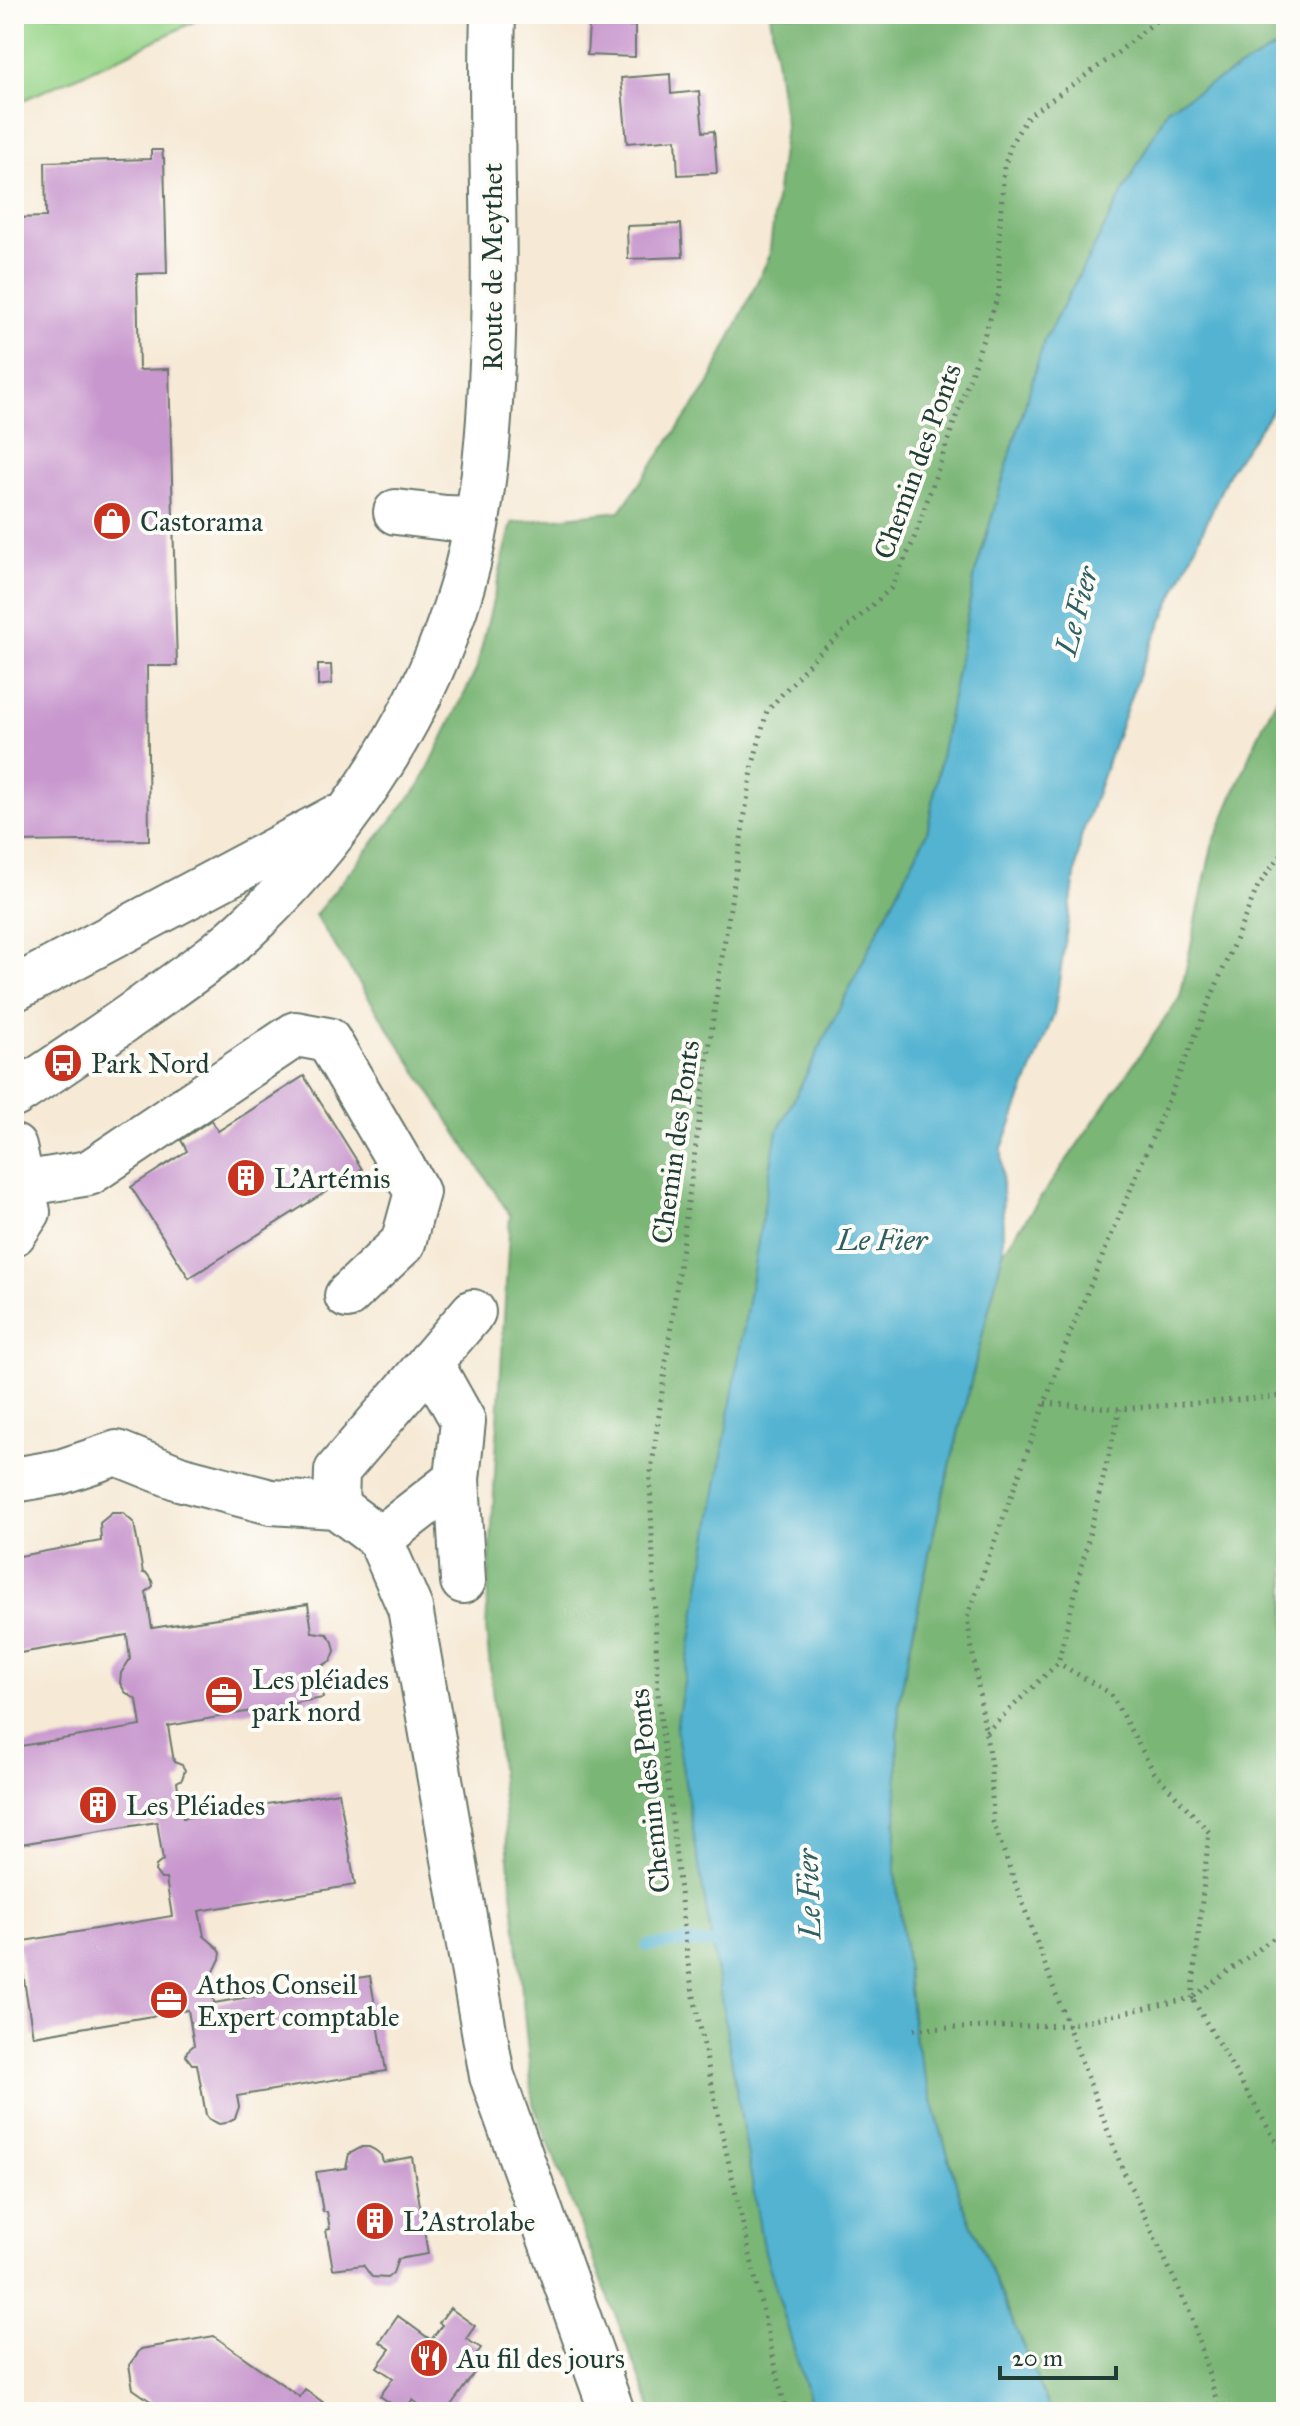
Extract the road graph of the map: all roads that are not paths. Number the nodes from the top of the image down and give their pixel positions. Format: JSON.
{"nodes":[{"id":1,"x":493,"y":14,"type":"edge"},
{"id":2,"x":396,"y":512,"type":"dead end"},
{"id":3,"x":477,"y":519,"type":"junction"},
{"id":4,"x":350,"y":810,"type":"junction"},
{"id":5,"x":14,"y":989,"type":"edge"},
{"id":6,"x":14,"y":1095,"type":"edge"},
{"id":7,"x":18,"y":1166,"type":"edge"},
{"id":8,"x":14,"y":1233,"type":"edge"},
{"id":9,"x":347,"y":1296,"type":"dead end"},
{"id":10,"x":473,"y":1312,"type":"dead end"},
{"id":11,"x":430,"y":1362,"type":"junction"},
{"id":12,"x":457,"y":1479,"type":"junction"},
{"id":13,"x":14,"y":1480,"type":"edge"},
{"id":14,"x":336,"y":1506,"type":"junction"},
{"id":15,"x":380,"y":1539,"type":"junction"},
{"id":16,"x":463,"y":1581,"type":"dead end"},
{"id":17,"x":612,"y":2412,"type":"edge"}],
"edges":[{"from":1,"to":3,"type":"street","name":"Route de Meythet"},
{"from":2,"to":3,"type":"street"},
{"from":3,"to":4,"type":"street","name":"Route de Meythet"},
{"from":4,"to":5,"type":"street"},
{"from":4,"to":6,"type":"street","name":"Route de Meythet"},
{"from":7,"to":8,"type":"street"},
{"from":7,"to":9,"type":"street"},
{"from":10,"to":11,"type":"street"},
{"from":11,"to":12,"type":"street"},
{"from":11,"to":14,"type":"street"},
{"from":12,"to":15,"type":"street"},
{"from":12,"to":16,"type":"street"},
{"from":13,"to":14,"type":"street"},
{"from":14,"to":15,"type":"street"},
{"from":15,"to":17,"type":"street"}]}
